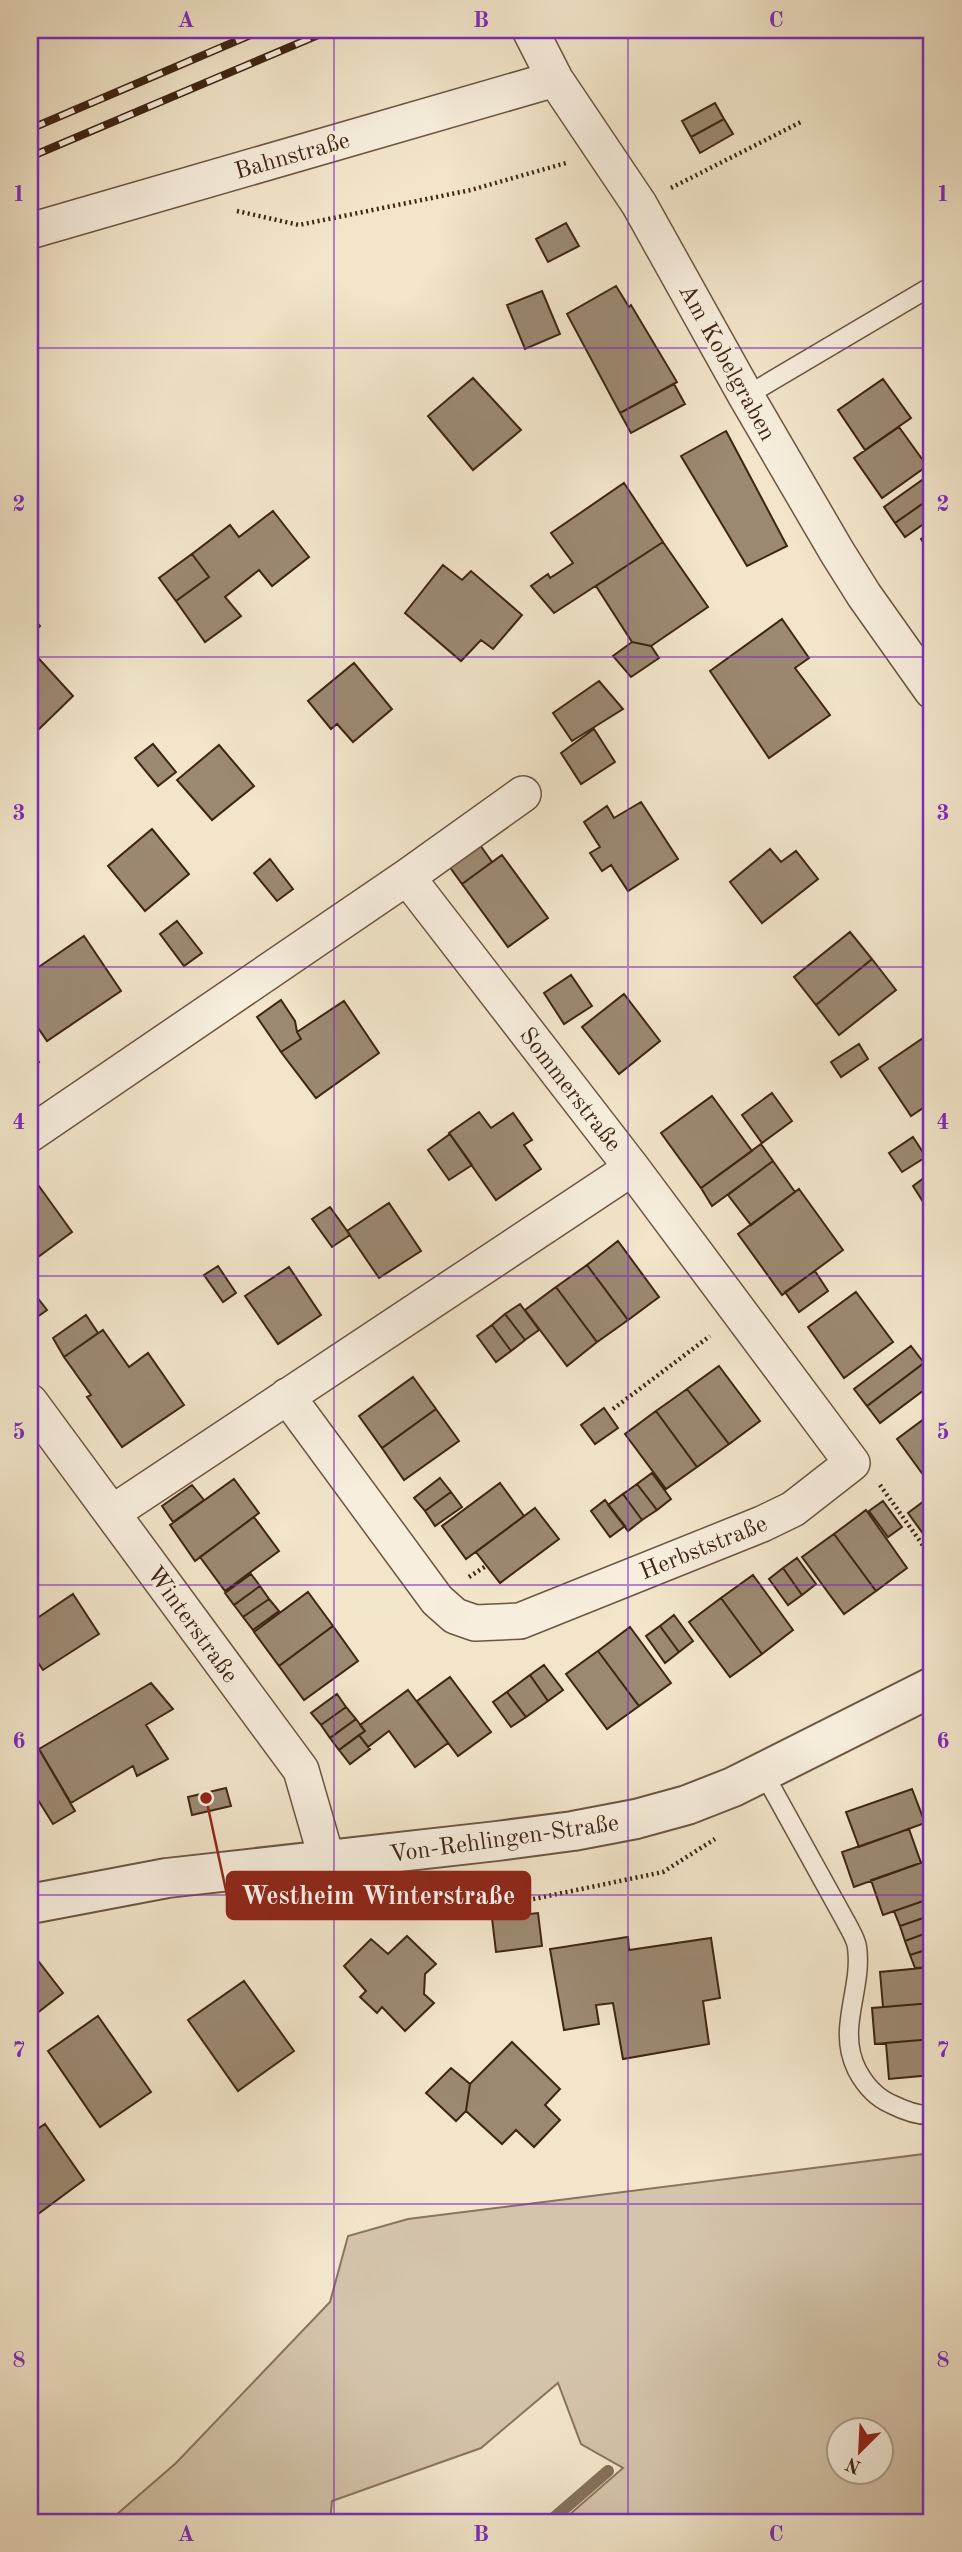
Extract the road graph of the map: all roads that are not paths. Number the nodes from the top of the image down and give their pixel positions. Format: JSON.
{"nodes":[{"id":1,"x":530,"y":30,"type":"edge"},
{"id":2,"x":555,"y":79,"type":"junction"},
{"id":3,"x":30,"y":231,"type":"edge"},
{"id":4,"x":932,"y":286,"type":"edge"},
{"id":5,"x":746,"y":396,"type":"junction"},
{"id":6,"x":932,"y":691,"type":"edge"},
{"id":7,"x":523,"y":794,"type":"dead end"},
{"id":8,"x":407,"y":877,"type":"junction"},
{"id":9,"x":30,"y":1134,"type":"edge"},
{"id":10,"x":632,"y":1168,"type":"junction"},
{"id":11,"x":287,"y":1396,"type":"junction"},
{"id":12,"x":30,"y":1402,"type":"edge"},
{"id":13,"x":111,"y":1513,"type":"junction"},
{"id":14,"x":932,"y":1687,"type":"edge"},
{"id":15,"x":763,"y":1772,"type":"junction"},
{"id":16,"x":327,"y":1860,"type":"junction"},
{"id":17,"x":30,"y":1904,"type":"edge"},
{"id":18,"x":932,"y":2115,"type":"edge"}],
"edges":[{"from":1,"to":2,"type":"street","name":"Am Kobelgraben"},
{"from":2,"to":3,"type":"street","name":"Bahnstraße"},
{"from":2,"to":5,"type":"street","name":"Am Kobelgraben"},
{"from":4,"to":5,"type":"lane"},
{"from":5,"to":6,"type":"street","name":"Am Kobelgraben"},
{"from":7,"to":8,"type":"street"},
{"from":8,"to":9,"type":"street"},
{"from":8,"to":10,"type":"street","name":"Sommerstraße"},
{"from":10,"to":11,"type":"street","name":"Sommerstraße"},
{"from":10,"to":11,"type":"street","name":"Herbststraße"},
{"from":11,"to":13,"type":"street","name":"Sommerstraße"},
{"from":12,"to":13,"type":"street","name":"Winterstraße"},
{"from":13,"to":16,"type":"street","name":"Winterstraße"},
{"from":14,"to":15,"type":"street","name":"Von-Rehlingen-Straße"},
{"from":15,"to":16,"type":"street","name":"Von-Rehlingen-Straße"},
{"from":15,"to":18,"type":"lane"},
{"from":16,"to":17,"type":"street","name":"Von-Rehlingen-Straße"}]}
